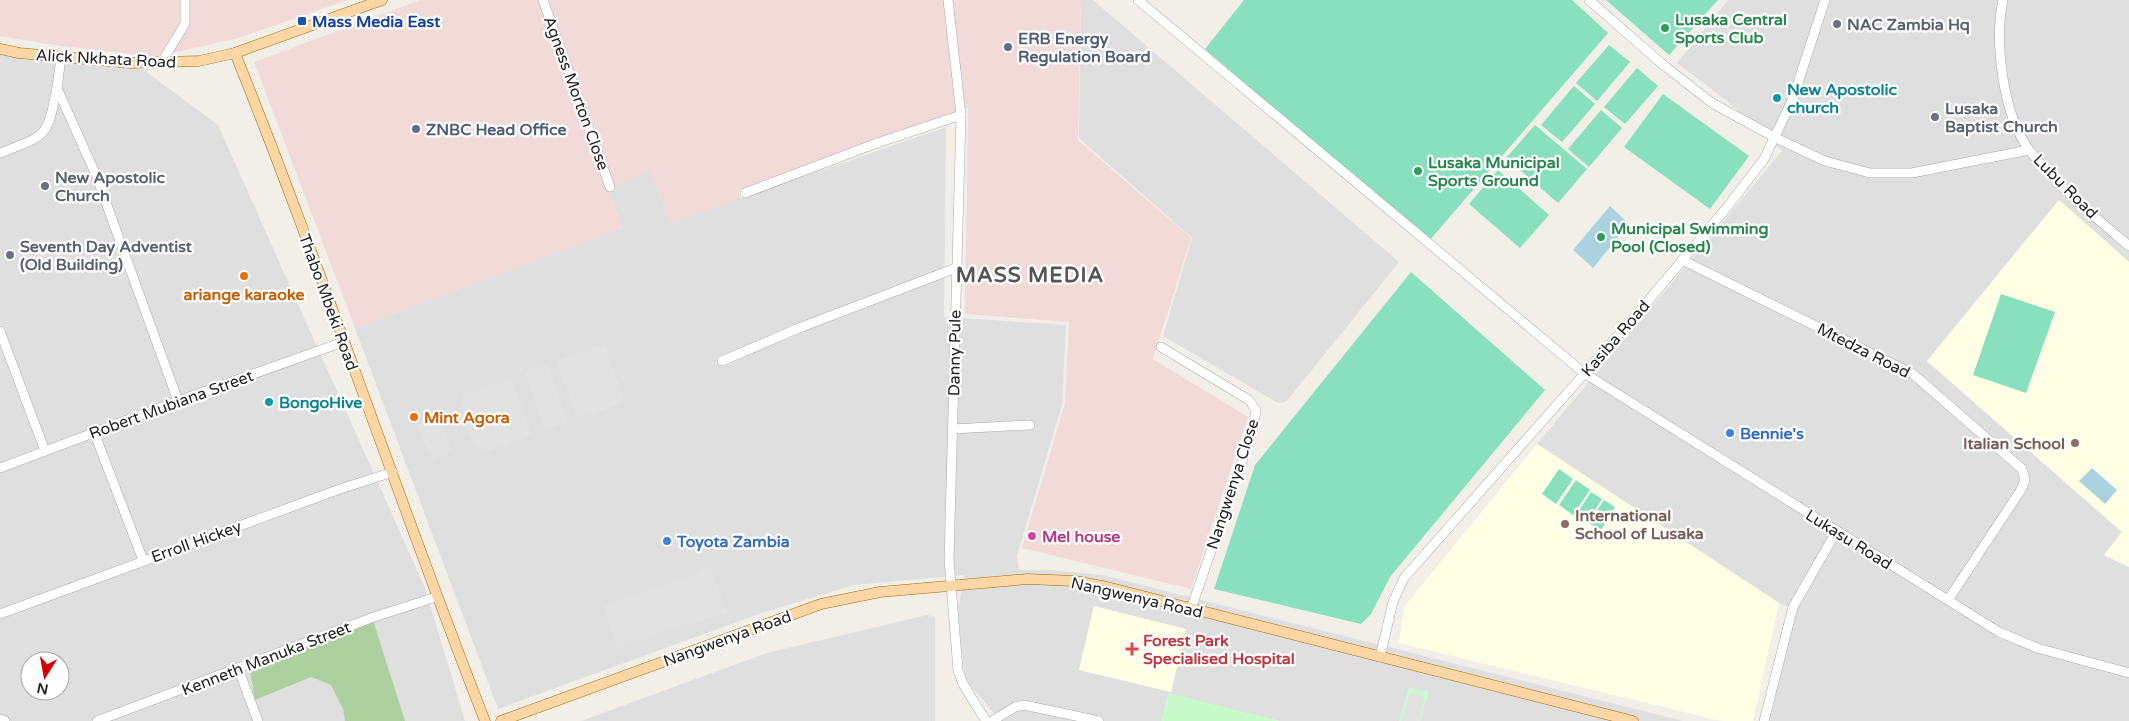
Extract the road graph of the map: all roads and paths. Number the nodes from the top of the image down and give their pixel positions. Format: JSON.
{"nodes":[{"id":1,"x":185,"y":0,"type":"edge"},
{"id":2,"x":382,"y":0,"type":"edge"},
{"id":3,"x":543,"y":0,"type":"edge"},
{"id":4,"x":948,"y":0,"type":"edge"},
{"id":5,"x":1138,"y":0,"type":"edge"},
{"id":6,"x":1589,"y":0,"type":"edge"},
{"id":7,"x":1825,"y":0,"type":"edge"},
{"id":8,"x":2003,"y":0,"type":"edge"},
{"id":9,"x":0,"y":49,"type":"edge"},
{"id":10,"x":235,"y":53,"type":"junction"},
{"id":11,"x":61,"y":57,"type":"junction"},
{"id":12,"x":161,"y":63,"type":"junction"},
{"id":13,"x":57,"y":88,"type":"junction"},
{"id":14,"x":961,"y":115,"type":"junction"},
{"id":15,"x":1776,"y":138,"type":"junction"},
{"id":16,"x":2029,"y":150,"type":"junction"},
{"id":17,"x":0,"y":153,"type":"edge"},
{"id":18,"x":610,"y":187,"type":"dead end"},
{"id":19,"x":745,"y":193,"type":"dead end"},
{"id":20,"x":2129,"y":246,"type":"edge"},
{"id":21,"x":1682,"y":260,"type":"junction"},
{"id":22,"x":956,"y":268,"type":"junction"},
{"id":23,"x":0,"y":331,"type":"edge"},
{"id":24,"x":343,"y":342,"type":"junction"},
{"id":25,"x":1161,"y":347,"type":"dead end"},
{"id":26,"x":722,"y":361,"type":"dead end"},
{"id":27,"x":1584,"y":373,"type":"junction"},
{"id":28,"x":178,"y":401,"type":"junction"},
{"id":29,"x":1030,"y":425,"type":"dead end"},
{"id":30,"x":952,"y":429,"type":"junction"},
{"id":31,"x":94,"y":432,"type":"junction"},
{"id":32,"x":45,"y":452,"type":"junction"},
{"id":33,"x":0,"y":468,"type":"edge"},
{"id":34,"x":393,"y":472,"type":"junction"},
{"id":35,"x":1836,"y":532,"type":"junction"},
{"id":36,"x":143,"y":560,"type":"junction"},
{"id":37,"x":951,"y":586,"type":"junction"},
{"id":38,"x":436,"y":597,"type":"junction"},
{"id":39,"x":1948,"y":600,"type":"junction"},
{"id":40,"x":1191,"y":609,"type":"junction"},
{"id":41,"x":0,"y":614,"type":"edge"},
{"id":42,"x":1380,"y":657,"type":"junction"},
{"id":43,"x":238,"y":668,"type":"junction"},
{"id":44,"x":2129,"y":672,"type":"edge"},
{"id":45,"x":0,"y":719,"type":"edge"},
{"id":46,"x":5,"y":721,"type":"edge"},
{"id":47,"x":98,"y":721,"type":"edge"},
{"id":48,"x":258,"y":721,"type":"edge"},
{"id":49,"x":485,"y":721,"type":"edge"},
{"id":50,"x":502,"y":721,"type":"edge"},
{"id":51,"x":986,"y":721,"type":"edge"},
{"id":52,"x":992,"y":721,"type":"edge"},
{"id":53,"x":1099,"y":721,"type":"edge"},
{"id":54,"x":1632,"y":721,"type":"edge"},
{"id":55,"x":1764,"y":721,"type":"edge"}],
"edges":[{"from":1,"to":12,"type":"street"},
{"from":2,"to":10,"type":"main road","name":"Alick Nkhata Road"},
{"from":3,"to":18,"type":"street","name":"Agness Morton Close"},
{"from":4,"to":14,"type":"street","name":"Danny Pule"},
{"from":5,"to":27,"type":"street","name":"Lukasu Road"},
{"from":6,"to":15,"type":"street"},
{"from":7,"to":15,"type":"street","name":"Kasiba Road"},
{"from":8,"to":16,"type":"street","name":"Lubu Road"},
{"from":9,"to":11,"type":"main road","name":"Alick Nkhata Road"},
{"from":10,"to":12,"type":"main road","name":"Alick Nkhata Road"},
{"from":10,"to":24,"type":"main road","name":"Thabo Mbeki Road"},
{"from":11,"to":12,"type":"main road","name":"Alick Nkhata Road"},
{"from":11,"to":13,"type":"street"},
{"from":13,"to":17,"type":"street"},
{"from":13,"to":28,"type":"street"},
{"from":14,"to":19,"type":"street"},
{"from":14,"to":22,"type":"street","name":"Danny Pule"},
{"from":15,"to":16,"type":"street"},
{"from":15,"to":21,"type":"street","name":"Kasiba Road"},
{"from":16,"to":20,"type":"street","name":"Lubu Road"},
{"from":21,"to":27,"type":"street","name":"Kasiba Road"},
{"from":21,"to":39,"type":"street","name":"Mtedza Road"},
{"from":22,"to":26,"type":"street"},
{"from":22,"to":30,"type":"street","name":"Danny Pule"},
{"from":23,"to":32,"type":"street"},
{"from":24,"to":28,"type":"street","name":"Robert Mubiana Street"},
{"from":24,"to":34,"type":"main road","name":"Thabo Mbeki Road"},
{"from":25,"to":40,"type":"street","name":"Nangwenya Close"},
{"from":27,"to":35,"type":"street","name":"Lukasu Road"},
{"from":27,"to":42,"type":"street","name":"Kasiba Road"},
{"from":28,"to":31,"type":"street","name":"Robert Mubiana Street"},
{"from":29,"to":30,"type":"street"},
{"from":30,"to":37,"type":"street","name":"Danny Pule"},
{"from":31,"to":32,"type":"street","name":"Robert Mubiana Street"},
{"from":31,"to":36,"type":"street"},
{"from":32,"to":33,"type":"street","name":"Robert Mubiana Street"},
{"from":34,"to":36,"type":"street","name":"Erroll Hickey"},
{"from":34,"to":38,"type":"main road","name":"Thabo Mbeki Road"},
{"from":35,"to":39,"type":"street","name":"Lukasu Road"},
{"from":35,"to":55,"type":"street"},
{"from":36,"to":41,"type":"street","name":"Erroll Hickey"},
{"from":37,"to":40,"type":"main road","name":"Nangwenya Road"},
{"from":37,"to":50,"type":"main road","name":"Nangwenya Road"},
{"from":37,"to":51,"type":"street","name":"Danny Pule"},
{"from":38,"to":43,"type":"street","name":"Kenneth Manuka Street"},
{"from":38,"to":49,"type":"main road","name":"Thabo Mbeki Road"},
{"from":39,"to":44,"type":"street","name":"Lukasu Road"},
{"from":40,"to":42,"type":"main road","name":"Nangwenya Road"},
{"from":42,"to":54,"type":"main road","name":"Nangwenya Road"},
{"from":43,"to":47,"type":"street","name":"Kenneth Manuka Street"},
{"from":43,"to":48,"type":"street"},
{"from":45,"to":46,"type":"street"},
{"from":52,"to":53,"type":"street"}]}
